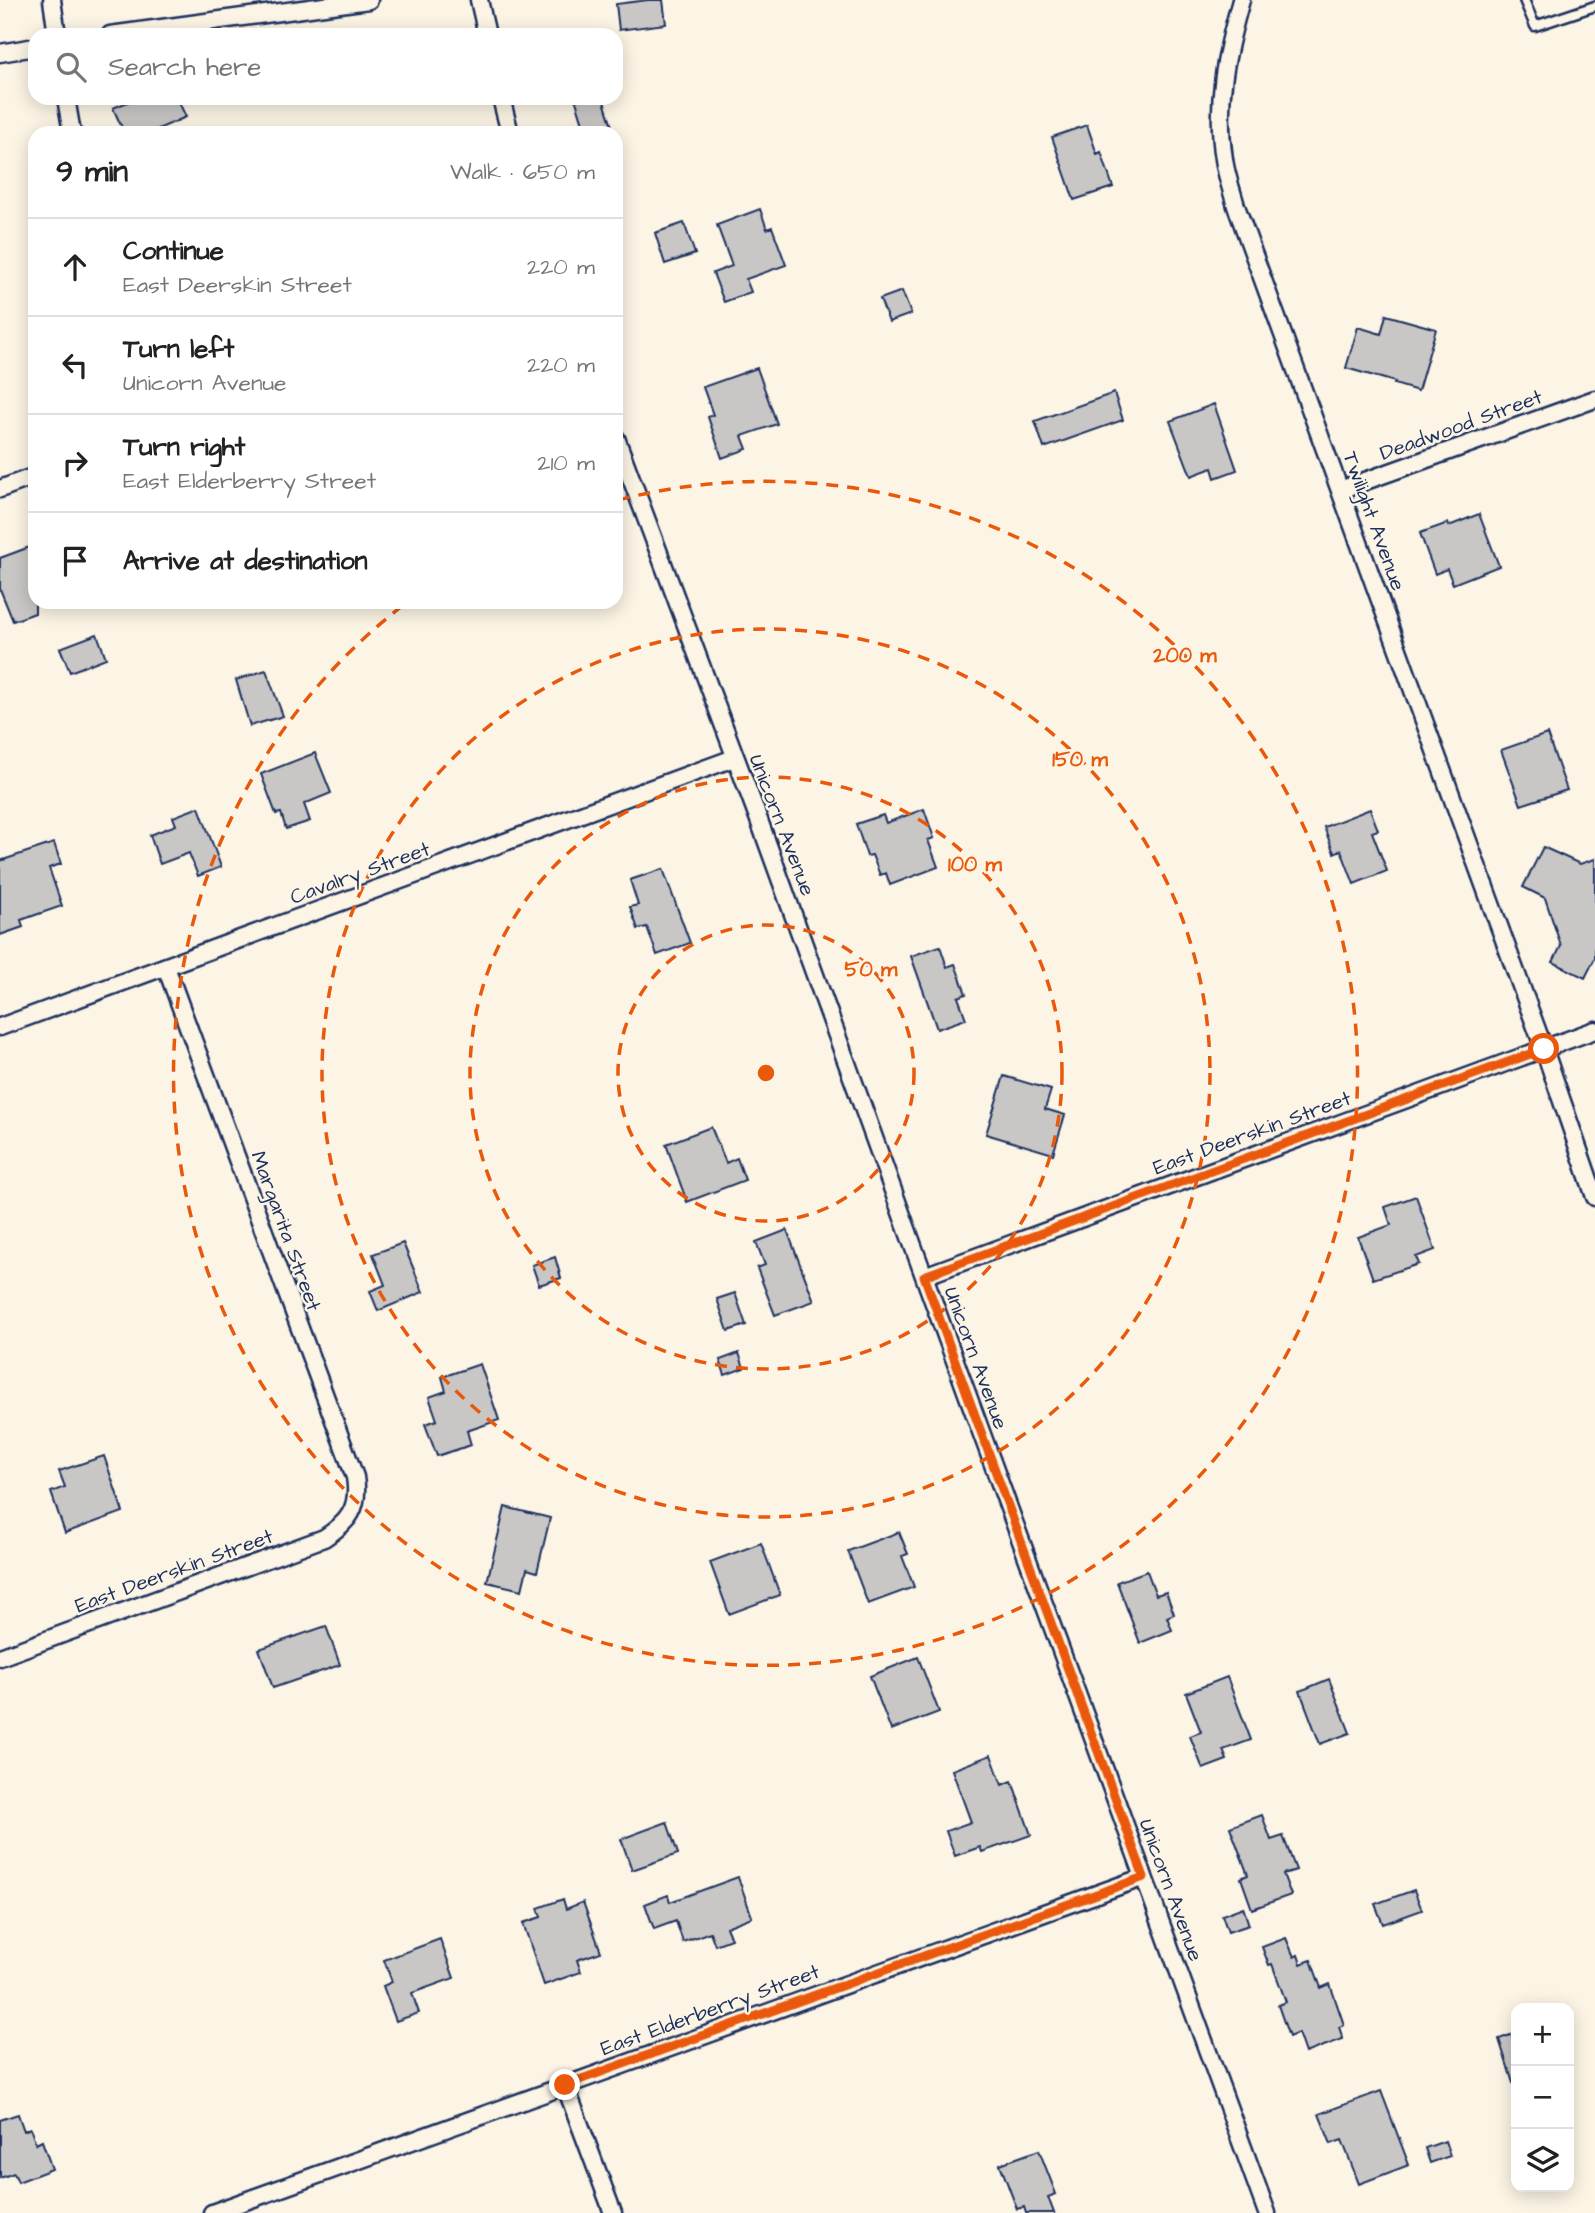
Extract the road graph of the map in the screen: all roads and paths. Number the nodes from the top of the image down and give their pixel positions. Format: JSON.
{"nodes":[{"id":1,"x":51,"y":0,"type":"edge"},
{"id":2,"x":369,"y":0,"type":"edge"},
{"id":3,"x":479,"y":0,"type":"edge"},
{"id":4,"x":1241,"y":0,"type":"edge"},
{"id":5,"x":1524,"y":0,"type":"edge"},
{"id":6,"x":1595,"y":6,"type":"edge"},
{"id":7,"x":56,"y":28,"type":"edge"},
{"id":8,"x":162,"y":28,"type":"edge"},
{"id":9,"x":485,"y":28,"type":"edge"},
{"id":10,"x":28,"y":48,"type":"edge"},
{"id":11,"x":0,"y":53,"type":"edge"},
{"id":12,"x":67,"y":105,"type":"edge"},
{"id":13,"x":503,"y":105,"type":"edge"},
{"id":14,"x":71,"y":126,"type":"edge"},
{"id":15,"x":508,"y":126,"type":"edge"},
{"id":16,"x":1595,"y":399,"type":"edge"},
{"id":17,"x":623,"y":456,"type":"edge"},
{"id":18,"x":28,"y":479,"type":"edge"},
{"id":19,"x":0,"y":489,"type":"edge"},
{"id":20,"x":1340,"y":490,"type":"junction"},
{"id":21,"x":734,"y":758,"type":"junction"},
{"id":22,"x":166,"y":967,"type":"junction"},
{"id":23,"x":0,"y":1027,"type":"edge"},
{"id":24,"x":1595,"y":1030,"type":"edge"},
{"id":25,"x":1544,"y":1049,"type":"junction"},
{"id":26,"x":1595,"y":1197,"type":"edge"},
{"id":27,"x":924,"y":1276,"type":"junction"},
{"id":28,"x":353,"y":1511,"type":"joint"},
{"id":29,"x":0,"y":1657,"type":"edge"},
{"id":30,"x":1144,"y":1877,"type":"junction"},
{"id":31,"x":565,"y":2085,"type":"junction"},
{"id":32,"x":212,"y":2213,"type":"edge"},
{"id":33,"x":613,"y":2213,"type":"edge"},
{"id":34,"x":1267,"y":2213,"type":"edge"}],
"edges":[{"from":1,"to":7,"type":"street"},
{"from":2,"to":8,"type":"street"},
{"from":3,"to":9,"type":"street"},
{"from":4,"to":20,"type":"street","name":"Twilight Avenue"},
{"from":5,"to":6,"type":"lane"},
{"from":10,"to":11,"type":"street"},
{"from":12,"to":14,"type":"street"},
{"from":13,"to":15,"type":"street"},
{"from":16,"to":20,"type":"street","name":"Deadwood Street"},
{"from":17,"to":21,"type":"street","name":"Unicorn Avenue"},
{"from":18,"to":19,"type":"street"},
{"from":20,"to":25,"type":"street","name":"Twilight Avenue"},
{"from":21,"to":22,"type":"street","name":"Cavalry Street"},
{"from":21,"to":27,"type":"street","name":"Unicorn Avenue"},
{"from":22,"to":23,"type":"street","name":"Cavalry Street"},
{"from":22,"to":28,"type":"street","name":"Margarita Street"},
{"from":24,"to":25,"type":"street","name":"East Deerskin Street"},
{"from":25,"to":26,"type":"street","name":"Twilight Avenue"},
{"from":25,"to":27,"type":"street","name":"East Deerskin Street"},
{"from":27,"to":30,"type":"street","name":"Unicorn Avenue"},
{"from":28,"to":29,"type":"street","name":"East Deerskin Street"},
{"from":30,"to":31,"type":"street","name":"East Elderberry Street"},
{"from":30,"to":34,"type":"street","name":"Unicorn Avenue"},
{"from":31,"to":32,"type":"street","name":"East Elderberry Street"},
{"from":31,"to":33,"type":"street"}]}
